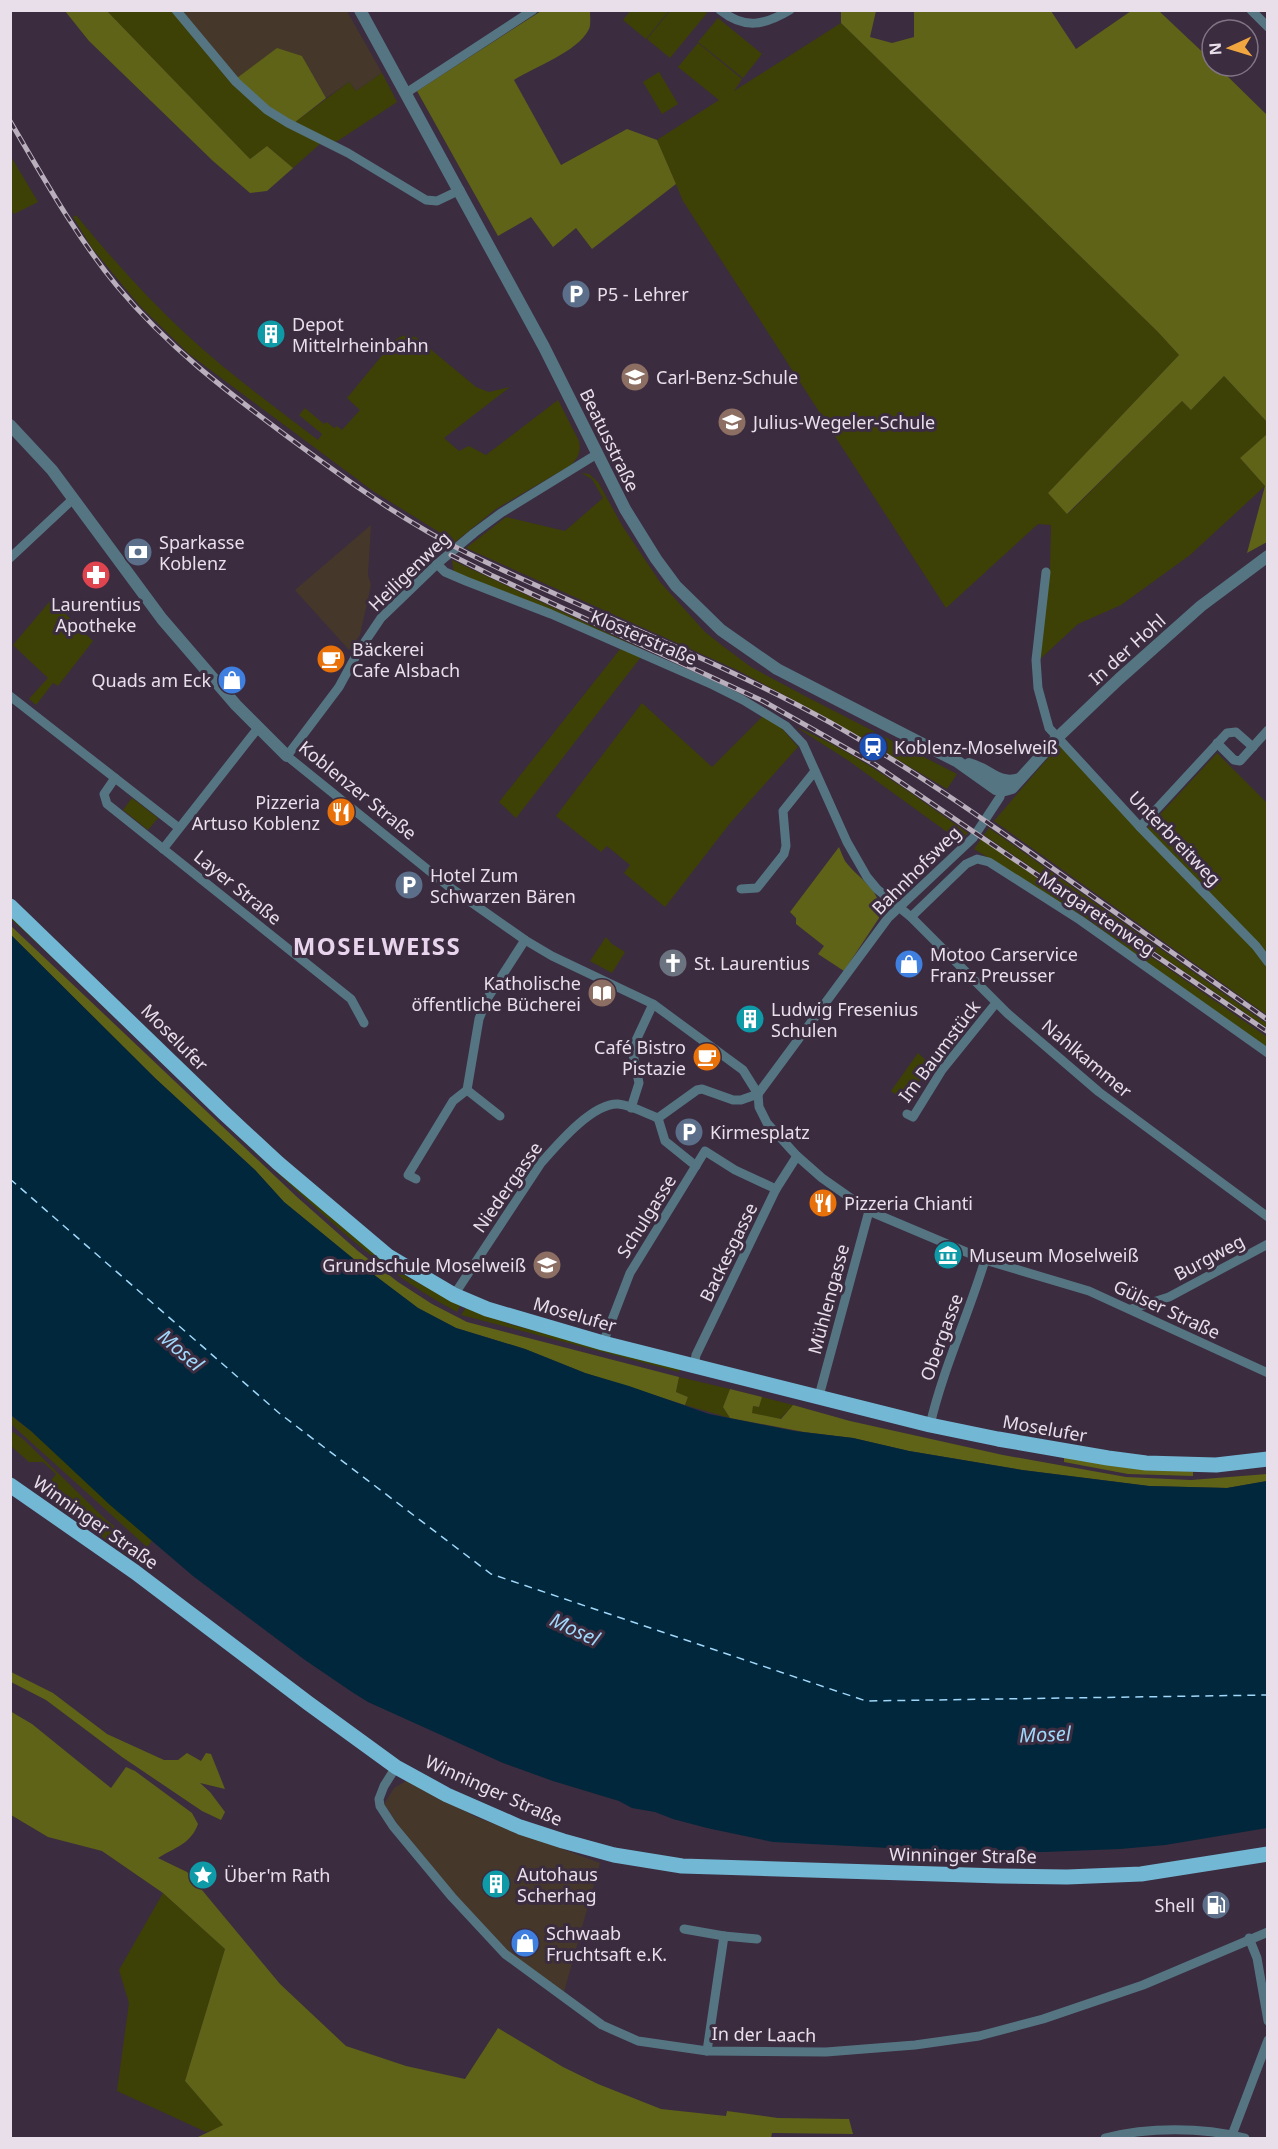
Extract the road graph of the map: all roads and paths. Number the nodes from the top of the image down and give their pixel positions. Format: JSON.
{"nodes":[{"id":1,"x":176,"y":10,"type":"edge"},
{"id":2,"x":360,"y":10,"type":"edge"},
{"id":3,"x":533,"y":10,"type":"edge"},
{"id":4,"x":720,"y":10,"type":"edge"},
{"id":5,"x":790,"y":10,"type":"edge"},
{"id":6,"x":1251,"y":10,"type":"edge"},
{"id":7,"x":1268,"y":27,"type":"edge"},
{"id":8,"x":406,"y":93,"type":"junction"},
{"id":9,"x":460,"y":190,"type":"junction"},
{"id":10,"x":10,"y":425,"type":"edge"},
{"id":11,"x":597,"y":454,"type":"junction"},
{"id":12,"x":73,"y":499,"type":"junction"},
{"id":13,"x":1268,"y":556,"type":"edge"},
{"id":14,"x":10,"y":558,"type":"edge"},
{"id":15,"x":437,"y":564,"type":"junction"},
{"id":16,"x":1046,"y":572,"type":"dead end"},
{"id":17,"x":10,"y":696,"type":"edge"},
{"id":18,"x":258,"y":728,"type":"junction"},
{"id":19,"x":1268,"y":730,"type":"edge"},
{"id":20,"x":1057,"y":738,"type":"junction"},
{"id":21,"x":1217,"y":743,"type":"junction"},
{"id":22,"x":1253,"y":747,"type":"junction"},
{"id":23,"x":287,"y":756,"type":"junction"},
{"id":24,"x":816,"y":771,"type":"junction"},
{"id":25,"x":115,"y":778,"type":"junction"},
{"id":26,"x":1003,"y":786,"type":"junction"},
{"id":27,"x":1140,"y":827,"type":"junction"},
{"id":28,"x":179,"y":828,"type":"junction"},
{"id":29,"x":163,"y":849,"type":"junction"},
{"id":30,"x":741,"y":889,"type":"dead end"},
{"id":31,"x":10,"y":906,"type":"edge"},
{"id":32,"x":899,"y":908,"type":"junction"},
{"id":33,"x":911,"y":917,"type":"junction"},
{"id":34,"x":525,"y":940,"type":"junction"},
{"id":35,"x":1268,"y":963,"type":"edge"},
{"id":36,"x":996,"y":1003,"type":"junction"},
{"id":37,"x":653,"y":1004,"type":"junction"},
{"id":38,"x":364,"y":1023,"type":"dead end"},
{"id":39,"x":1268,"y":1053,"type":"edge"},
{"id":40,"x":467,"y":1090,"type":"junction"},
{"id":41,"x":758,"y":1094,"type":"junction"},
{"id":42,"x":631,"y":1108,"type":"junction"},
{"id":43,"x":907,"y":1114,"type":"dead end"},
{"id":44,"x":500,"y":1116,"type":"dead end"},
{"id":45,"x":658,"y":1118,"type":"junction"},
{"id":46,"x":798,"y":1155,"type":"junction"},
{"id":47,"x":696,"y":1166,"type":"junction"},
{"id":48,"x":416,"y":1179,"type":"dead end"},
{"id":49,"x":776,"y":1189,"type":"junction"},
{"id":50,"x":869,"y":1211,"type":"junction"},
{"id":51,"x":1268,"y":1217,"type":"edge"},
{"id":52,"x":1268,"y":1244,"type":"edge"},
{"id":53,"x":985,"y":1260,"type":"junction"},
{"id":54,"x":454,"y":1295,"type":"junction"},
{"id":55,"x":1131,"y":1309,"type":"junction"},
{"id":56,"x":603,"y":1343,"type":"junction"},
{"id":57,"x":694,"y":1366,"type":"junction"},
{"id":58,"x":1268,"y":1373,"type":"edge"},
{"id":59,"x":819,"y":1396,"type":"junction"},
{"id":60,"x":930,"y":1425,"type":"junction"},
{"id":61,"x":1268,"y":1459,"type":"edge"},
{"id":62,"x":10,"y":1485,"type":"edge"},
{"id":63,"x":396,"y":1767,"type":"junction"},
{"id":64,"x":1268,"y":1854,"type":"edge"},
{"id":65,"x":684,"y":1929,"type":"dead end"},
{"id":66,"x":1268,"y":1932,"type":"edge"},
{"id":67,"x":724,"y":1936,"type":"junction"},
{"id":68,"x":1249,"y":1938,"type":"junction"},
{"id":69,"x":757,"y":1939,"type":"dead end"},
{"id":70,"x":1268,"y":2020,"type":"edge"},
{"id":71,"x":1268,"y":2040,"type":"edge"},
{"id":72,"x":707,"y":2051,"type":"junction"},
{"id":73,"x":1265,"y":2056,"type":"edge"},
{"id":74,"x":1232,"y":2135,"type":"junction"},
{"id":75,"x":1105,"y":2139,"type":"edge"},
{"id":76,"x":1245,"y":2139,"type":"edge"}],
"edges":[{"from":1,"to":9,"type":"street"},
{"from":2,"to":8,"type":"street","name":"Beatusstraße"},
{"from":3,"to":8,"type":"street"},
{"from":4,"to":5,"type":"street"},
{"from":6,"to":7,"type":"street"},
{"from":8,"to":9,"type":"street","name":"Beatusstraße"},
{"from":9,"to":11,"type":"street","name":"Beatusstraße"},
{"from":10,"to":12,"type":"street","name":"Koblenzer Straße"},
{"from":11,"to":15,"type":"street","name":"Heiligenweg"},
{"from":11,"to":26,"type":"street","name":"Beatusstraße"},
{"from":12,"to":14,"type":"street"},
{"from":12,"to":18,"type":"street","name":"Koblenzer Straße"},
{"from":13,"to":20,"type":"street","name":"In der Hohl"},
{"from":15,"to":23,"type":"street","name":"Heiligenweg"},
{"from":15,"to":24,"type":"street","name":"Klosterstraße"},
{"from":16,"to":20,"type":"street","name":"Unterbreitweg"},
{"from":17,"to":25,"type":"street"},
{"from":18,"to":23,"type":"street","name":"Koblenzer Straße"},
{"from":18,"to":28,"type":"street"},
{"from":19,"to":22,"type":"street"},
{"from":20,"to":26,"type":"street","name":"In der Hohl"},
{"from":20,"to":27,"type":"street","name":"Unterbreitweg"},
{"from":21,"to":22,"type":"street"},
{"from":21,"to":22,"type":"street"},
{"from":21,"to":27,"type":"street"},
{"from":23,"to":34,"type":"street","name":"Koblenzer Straße"},
{"from":24,"to":30,"type":"street"},
{"from":24,"to":32,"type":"street","name":"Klosterstraße"},
{"from":25,"to":28,"type":"street"},
{"from":25,"to":29,"type":"street","name":"Layer Straße"},
{"from":26,"to":32,"type":"street","name":"Bahnhofsweg"},
{"from":27,"to":35,"type":"street","name":"Unterbreitweg"},
{"from":28,"to":29,"type":"street"},
{"from":29,"to":38,"type":"street","name":"Layer Straße"},
{"from":31,"to":54,"type":"main road","name":"Moselufer"},
{"from":32,"to":33,"type":"street","name":"Nahlkammer"},
{"from":32,"to":41,"type":"street","name":"Bahnhofsweg"},
{"from":33,"to":36,"type":"street","name":"Nahlkammer"},
{"from":33,"to":39,"type":"street","name":"Margaretenweg"},
{"from":34,"to":37,"type":"street","name":"Koblenzer Straße"},
{"from":34,"to":40,"type":"street"},
{"from":36,"to":43,"type":"street","name":"Im Baumstück"},
{"from":36,"to":51,"type":"street","name":"Nahlkammer"},
{"from":37,"to":41,"type":"street","name":"Koblenzer Straße"},
{"from":37,"to":42,"type":"street"},
{"from":40,"to":44,"type":"street"},
{"from":40,"to":48,"type":"street"},
{"from":41,"to":45,"type":"street"},
{"from":41,"to":46,"type":"street","name":"Gülser Straße"},
{"from":42,"to":45,"type":"street"},
{"from":42,"to":54,"type":"street","name":"Niedergasse"},
{"from":45,"to":47,"type":"street","name":"Schulgasse"},
{"from":46,"to":49,"type":"street","name":"Backesgasse"},
{"from":46,"to":50,"type":"street","name":"Gülser Straße"},
{"from":47,"to":49,"type":"street"},
{"from":47,"to":56,"type":"street","name":"Schulgasse"},
{"from":49,"to":57,"type":"street","name":"Backesgasse"},
{"from":50,"to":53,"type":"street","name":"Gülser Straße"},
{"from":50,"to":59,"type":"street","name":"Mühlengasse"},
{"from":52,"to":55,"type":"street","name":"Burgweg"},
{"from":53,"to":55,"type":"street","name":"Gülser Straße"},
{"from":53,"to":60,"type":"street","name":"Obergasse"},
{"from":54,"to":56,"type":"main road","name":"Moselufer"},
{"from":55,"to":58,"type":"street","name":"Gülser Straße"},
{"from":56,"to":57,"type":"main road","name":"Moselufer"},
{"from":57,"to":59,"type":"main road","name":"Moselufer"},
{"from":59,"to":60,"type":"main road","name":"Moselufer"},
{"from":60,"to":61,"type":"main road","name":"Moselufer"},
{"from":62,"to":63,"type":"main road","name":"Winninger Straße"},
{"from":63,"to":64,"type":"main road","name":"Winninger Straße"},
{"from":63,"to":72,"type":"street","name":"In der Laach"},
{"from":65,"to":67,"type":"street"},
{"from":66,"to":68,"type":"street","name":"In der Laach"},
{"from":67,"to":69,"type":"street"},
{"from":67,"to":72,"type":"street"},
{"from":68,"to":70,"type":"street"},
{"from":68,"to":72,"type":"street","name":"In der Laach"},
{"from":71,"to":73,"type":"street"},
{"from":73,"to":74,"type":"street"},
{"from":74,"to":75,"type":"street"},
{"from":74,"to":76,"type":"street"}]}
